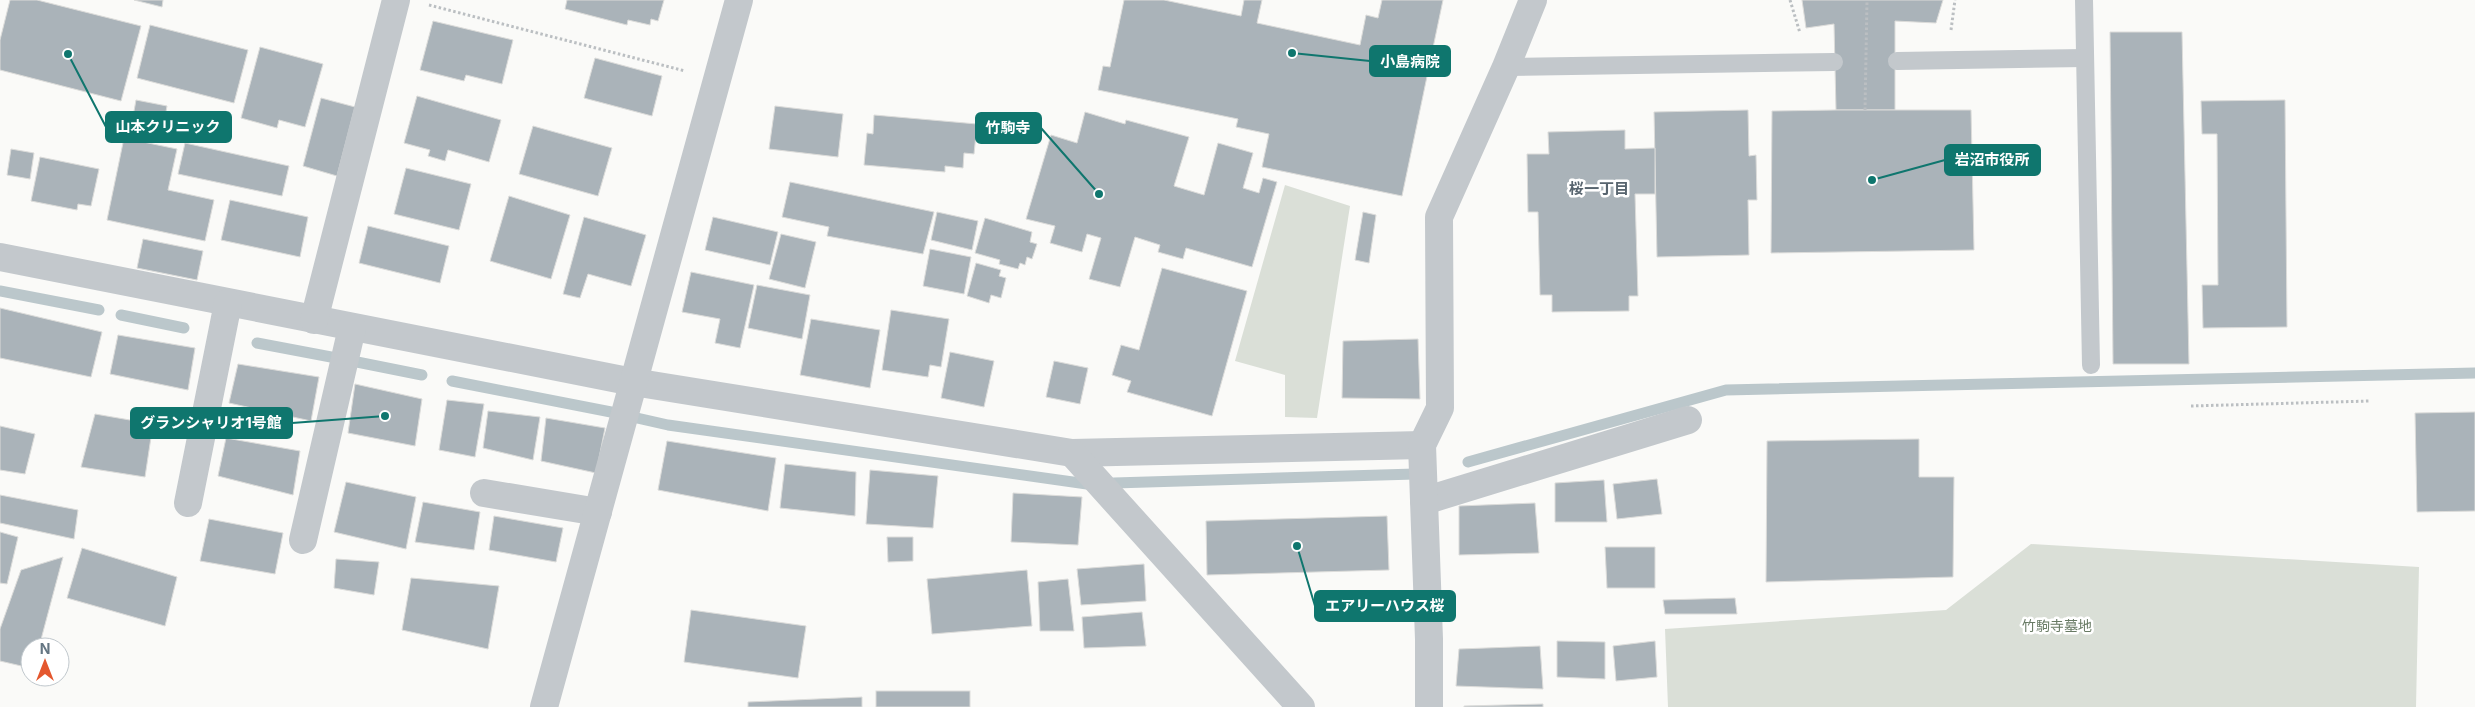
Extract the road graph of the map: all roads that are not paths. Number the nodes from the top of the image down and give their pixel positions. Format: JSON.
{"nodes":[{"id":1,"x":396,"y":0,"type":"edge"},
{"id":2,"x":739,"y":0,"type":"edge"},
{"id":3,"x":1533,"y":0,"type":"edge"},
{"id":4,"x":2084,"y":0,"type":"edge"},
{"id":5,"x":2084,"y":58,"type":"junction"},
{"id":6,"x":1897,"y":61,"type":"dead end"},
{"id":7,"x":1834,"y":62,"type":"dead end"},
{"id":8,"x":1506,"y":67,"type":"junction"},
{"id":9,"x":0,"y":257,"type":"edge"},
{"id":10,"x":228,"y":302,"type":"junction"},
{"id":11,"x":314,"y":320,"type":"junction"},
{"id":12,"x":352,"y":328,"type":"junction"},
{"id":13,"x":2091,"y":365,"type":"dead end"},
{"id":14,"x":633,"y":382,"type":"junction"},
{"id":15,"x":1688,"y":420,"type":"dead end"},
{"id":16,"x":1422,"y":445,"type":"junction"},
{"id":17,"x":1072,"y":453,"type":"junction"},
{"id":18,"x":484,"y":493,"type":"dead end"},
{"id":19,"x":1424,"y":500,"type":"junction"},
{"id":20,"x":188,"y":503,"type":"dead end"},
{"id":21,"x":598,"y":512,"type":"junction"},
{"id":22,"x":303,"y":540,"type":"dead end"},
{"id":23,"x":544,"y":707,"type":"edge"},
{"id":24,"x":1301,"y":707,"type":"edge"},
{"id":25,"x":1429,"y":707,"type":"edge"}],
"edges":[{"from":1,"to":11,"type":"street"},
{"from":2,"to":14,"type":"street"},
{"from":3,"to":8,"type":"street"},
{"from":4,"to":5,"type":"lane"},
{"from":5,"to":6,"type":"lane"},
{"from":5,"to":13,"type":"lane"},
{"from":7,"to":8,"type":"lane"},
{"from":8,"to":16,"type":"street"},
{"from":9,"to":10,"type":"street"},
{"from":10,"to":11,"type":"street"},
{"from":10,"to":20,"type":"street"},
{"from":11,"to":12,"type":"street"},
{"from":12,"to":14,"type":"street"},
{"from":12,"to":22,"type":"street"},
{"from":14,"to":17,"type":"street"},
{"from":14,"to":21,"type":"street"},
{"from":15,"to":19,"type":"street"},
{"from":16,"to":17,"type":"street"},
{"from":16,"to":19,"type":"street"},
{"from":17,"to":24,"type":"street"},
{"from":18,"to":21,"type":"street"},
{"from":19,"to":25,"type":"street"},
{"from":21,"to":23,"type":"street"}]}
